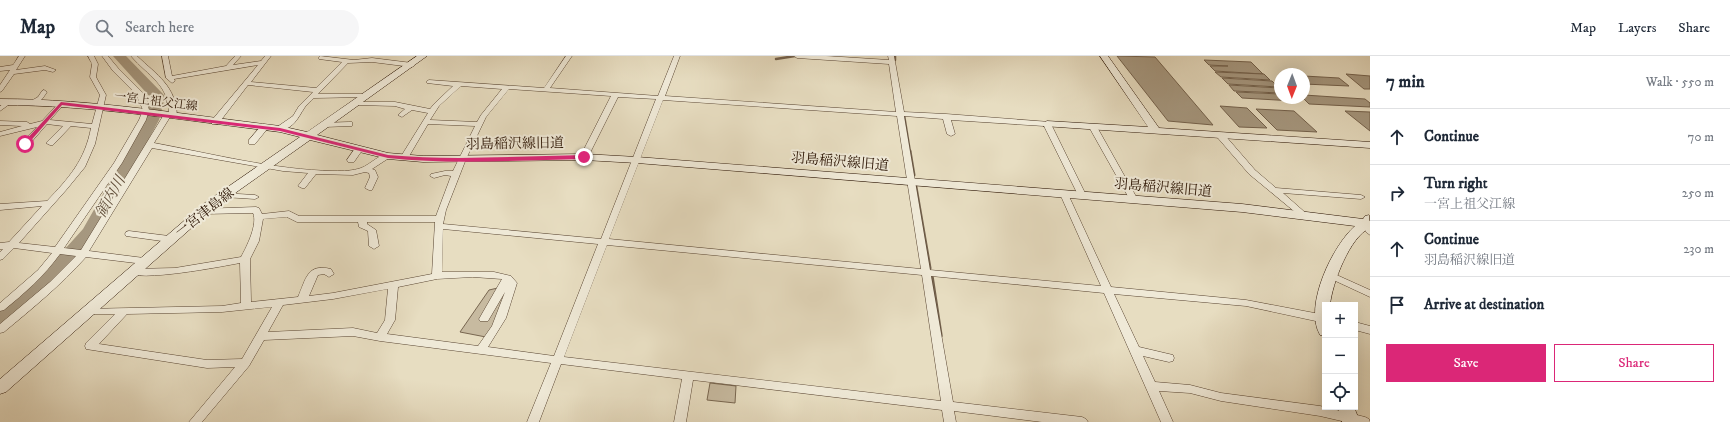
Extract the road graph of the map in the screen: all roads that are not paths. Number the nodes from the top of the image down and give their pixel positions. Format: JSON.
{"nodes":[{"id":1,"x":22,"y":56,"type":"edge"},
{"id":2,"x":92,"y":56,"type":"edge"},
{"id":3,"x":105,"y":56,"type":"edge"},
{"id":4,"x":134,"y":56,"type":"edge"},
{"id":5,"x":165,"y":56,"type":"edge"},
{"id":6,"x":238,"y":56,"type":"edge"},
{"id":7,"x":324,"y":56,"type":"edge"},
{"id":8,"x":424,"y":56,"type":"edge"},
{"id":9,"x":569,"y":56,"type":"edge"},
{"id":10,"x":677,"y":56,"type":"edge"},
{"id":11,"x":797,"y":56,"type":"edge"},
{"id":12,"x":1104,"y":56,"type":"edge"},
{"id":13,"x":266,"y":59,"type":"edge"},
{"id":14,"x":892,"y":59,"type":"edge"},
{"id":15,"x":347,"y":61,"type":"junction"},
{"id":16,"x":412,"y":65,"type":"junction"},
{"id":17,"x":229,"y":66,"type":"junction"},
{"id":18,"x":0,"y":69,"type":"edge"},
{"id":19,"x":13,"y":70,"type":"junction"},
{"id":20,"x":52,"y":70,"type":"dead end"},
{"id":21,"x":169,"y":78,"type":"junction"},
{"id":22,"x":429,"y":82,"type":"dead end"},
{"id":23,"x":246,"y":83,"type":"junction"},
{"id":24,"x":459,"y":84,"type":"junction"},
{"id":25,"x":507,"y":87,"type":"junction"},
{"id":26,"x":546,"y":89,"type":"junction"},
{"id":27,"x":0,"y":90,"type":"edge"},
{"id":28,"x":317,"y":90,"type":"junction"},
{"id":29,"x":44,"y":92,"type":"dead end"},
{"id":30,"x":616,"y":94,"type":"junction"},
{"id":31,"x":171,"y":96,"type":"junction"},
{"id":32,"x":311,"y":96,"type":"junction"},
{"id":33,"x":365,"y":96,"type":"junction"},
{"id":34,"x":661,"y":97,"type":"junction"},
{"id":35,"x":4,"y":102,"type":"edge"},
{"id":36,"x":33,"y":102,"type":"junction"},
{"id":37,"x":356,"y":103,"type":"junction"},
{"id":38,"x":61,"y":104,"type":"junction"},
{"id":39,"x":100,"y":108,"type":"junction"},
{"id":40,"x":410,"y":108,"type":"junction"},
{"id":41,"x":0,"y":109,"type":"edge"},
{"id":42,"x":432,"y":111,"type":"junction"},
{"id":43,"x":148,"y":113,"type":"junction"},
{"id":44,"x":900,"y":113,"type":"junction"},
{"id":45,"x":402,"y":115,"type":"dead end"},
{"id":46,"x":168,"y":116,"type":"junction"},
{"id":47,"x":946,"y":116,"type":"junction"},
{"id":48,"x":215,"y":122,"type":"junction"},
{"id":49,"x":426,"y":122,"type":"junction"},
{"id":50,"x":0,"y":123,"type":"edge"},
{"id":51,"x":10,"y":123,"type":"junction"},
{"id":52,"x":39,"y":124,"type":"junction"},
{"id":53,"x":349,"y":124,"type":"dead end"},
{"id":54,"x":480,"y":124,"type":"junction"},
{"id":55,"x":1047,"y":124,"type":"junction"},
{"id":56,"x":68,"y":125,"type":"junction"},
{"id":57,"x":324,"y":125,"type":"junction"},
{"id":58,"x":95,"y":126,"type":"junction"},
{"id":59,"x":1093,"y":127,"type":"junction"},
{"id":60,"x":264,"y":128,"type":"junction"},
{"id":61,"x":280,"y":129,"type":"junction"},
{"id":62,"x":1156,"y":131,"type":"junction"},
{"id":63,"x":2,"y":133,"type":"edge"},
{"id":64,"x":951,"y":134,"type":"dead end"},
{"id":65,"x":1220,"y":135,"type":"junction"},
{"id":66,"x":309,"y":136,"type":"junction"},
{"id":67,"x":252,"y":142,"type":"dead end"},
{"id":68,"x":50,"y":143,"type":"dead end"},
{"id":69,"x":25,"y":144,"type":"dead end"},
{"id":70,"x":150,"y":145,"type":"junction"},
{"id":71,"x":1370,"y":145,"type":"edge"},
{"id":72,"x":388,"y":156,"type":"junction"},
{"id":73,"x":584,"y":157,"type":"junction"},
{"id":74,"x":404,"y":158,"type":"junction"},
{"id":75,"x":462,"y":159,"type":"junction"},
{"id":76,"x":637,"y":160,"type":"junction"},
{"id":77,"x":265,"y":166,"type":"junction"},
{"id":78,"x":366,"y":169,"type":"junction"},
{"id":79,"x":313,"y":172,"type":"junction"},
{"id":80,"x":457,"y":174,"type":"junction"},
{"id":81,"x":434,"y":176,"type":"dead end"},
{"id":82,"x":911,"y":182,"type":"junction"},
{"id":83,"x":302,"y":186,"type":"dead end"},
{"id":84,"x":369,"y":188,"type":"dead end"},
{"id":85,"x":1275,"y":190,"type":"junction"},
{"id":86,"x":1064,"y":194,"type":"junction"},
{"id":87,"x":224,"y":195,"type":"junction"},
{"id":88,"x":1082,"y":195,"type":"junction"},
{"id":89,"x":255,"y":197,"type":"dead end"},
{"id":90,"x":1361,"y":197,"type":"dead end"},
{"id":91,"x":1134,"y":200,"type":"junction"},
{"id":92,"x":50,"y":203,"type":"junction"},
{"id":93,"x":0,"y":207,"type":"edge"},
{"id":94,"x":202,"y":211,"type":"junction"},
{"id":95,"x":1304,"y":215,"type":"junction"},
{"id":96,"x":259,"y":217,"type":"junction"},
{"id":97,"x":363,"y":218,"type":"junction"},
{"id":98,"x":439,"y":223,"type":"junction"},
{"id":99,"x":1369,"y":224,"type":"edge"},
{"id":100,"x":129,"y":234,"type":"dead end"},
{"id":101,"x":169,"y":239,"type":"junction"},
{"id":102,"x":604,"y":243,"type":"junction"},
{"id":103,"x":12,"y":244,"type":"junction"},
{"id":104,"x":0,"y":246,"type":"edge"},
{"id":105,"x":374,"y":246,"type":"dead end"},
{"id":106,"x":60,"y":251,"type":"junction"},
{"id":107,"x":82,"y":254,"type":"junction"},
{"id":108,"x":0,"y":257,"type":"edge"},
{"id":109,"x":245,"y":259,"type":"junction"},
{"id":110,"x":144,"y":261,"type":"junction"},
{"id":111,"x":132,"y":272,"type":"junction"},
{"id":112,"x":926,"y":273,"type":"junction"},
{"id":113,"x":329,"y":274,"type":"dead end"},
{"id":114,"x":1330,"y":275,"type":"junction"},
{"id":115,"x":437,"y":276,"type":"junction"},
{"id":116,"x":508,"y":278,"type":"junction"},
{"id":117,"x":393,"y":284,"type":"junction"},
{"id":118,"x":1109,"y":291,"type":"junction"},
{"id":119,"x":1370,"y":294,"type":"edge"},
{"id":120,"x":302,"y":300,"type":"junction"},
{"id":121,"x":1323,"y":302,"type":"edge"},
{"id":122,"x":279,"y":303,"type":"junction"},
{"id":123,"x":246,"y":306,"type":"junction"},
{"id":124,"x":0,"y":308,"type":"edge"},
{"id":125,"x":88,"y":311,"type":"junction"},
{"id":126,"x":124,"y":311,"type":"junction"},
{"id":127,"x":484,"y":319,"type":"dead end"},
{"id":128,"x":1322,"y":322,"type":"edge"},
{"id":129,"x":1358,"y":327,"type":"edge"},
{"id":130,"x":0,"y":329,"type":"edge"},
{"id":131,"x":1370,"y":330,"type":"edge"},
{"id":132,"x":261,"y":336,"type":"junction"},
{"id":133,"x":380,"y":338,"type":"junction"},
{"id":134,"x":481,"y":349,"type":"junction"},
{"id":135,"x":1134,"y":350,"type":"junction"},
{"id":136,"x":1169,"y":358,"type":"dead end"},
{"id":137,"x":557,"y":360,"type":"junction"},
{"id":138,"x":245,"y":363,"type":"junction"},
{"id":139,"x":688,"y":375,"type":"junction"},
{"id":140,"x":1151,"y":386,"type":"junction"},
{"id":141,"x":0,"y":388,"type":"edge"},
{"id":142,"x":947,"y":405,"type":"junction"},
{"id":143,"x":1353,"y":417,"type":"edge"},
{"id":144,"x":195,"y":422,"type":"edge"},
{"id":145,"x":533,"y":422,"type":"edge"},
{"id":146,"x":680,"y":422,"type":"edge"},
{"id":147,"x":950,"y":422,"type":"edge"},
{"id":148,"x":1082,"y":422,"type":"edge"},
{"id":149,"x":1167,"y":422,"type":"edge"}],
"edges":[{"from":1,"to":19,"type":"street"},
{"from":2,"to":39,"type":"street"},
{"from":3,"to":43,"type":"street"},
{"from":4,"to":31,"type":"street"},
{"from":5,"to":21,"type":"street"},
{"from":6,"to":17,"type":"street"},
{"from":7,"to":15,"type":"street"},
{"from":8,"to":16,"type":"street","name":"一宮津島線"},
{"from":9,"to":26,"type":"street"},
{"from":10,"to":34,"type":"street"},
{"from":11,"to":14,"type":"street"},
{"from":12,"to":62,"type":"street"},
{"from":13,"to":17,"type":"street"},
{"from":13,"to":23,"type":"street"},
{"from":14,"to":44,"type":"street"},
{"from":15,"to":16,"type":"street"},
{"from":15,"to":28,"type":"street"},
{"from":16,"to":33,"type":"street","name":"一宮津島線"},
{"from":17,"to":21,"type":"street"},
{"from":18,"to":19,"type":"street"},
{"from":19,"to":20,"type":"street"},
{"from":19,"to":27,"type":"street"},
{"from":21,"to":31,"type":"street"},
{"from":22,"to":24,"type":"street"},
{"from":23,"to":28,"type":"street"},
{"from":23,"to":48,"type":"street"},
{"from":24,"to":25,"type":"street"},
{"from":24,"to":42,"type":"street"},
{"from":25,"to":26,"type":"street"},
{"from":25,"to":54,"type":"street"},
{"from":26,"to":30,"type":"street"},
{"from":28,"to":32,"type":"street"},
{"from":29,"to":36,"type":"street"},
{"from":30,"to":34,"type":"street"},
{"from":30,"to":73,"type":"street"},
{"from":31,"to":46,"type":"street"},
{"from":32,"to":33,"type":"street"},
{"from":32,"to":61,"type":"street"},
{"from":33,"to":37,"type":"street","name":"一宮津島線"},
{"from":34,"to":44,"type":"street"},
{"from":34,"to":76,"type":"street"},
{"from":35,"to":36,"type":"street","name":"一宮上祖父江線"},
{"from":35,"to":41,"type":"street"},
{"from":36,"to":38,"type":"street","name":"一宮上祖父江線"},
{"from":37,"to":40,"type":"street"},
{"from":37,"to":57,"type":"street","name":"一宮津島線"},
{"from":38,"to":39,"type":"street","name":"一宮上祖父江線"},
{"from":38,"to":52,"type":"street"},
{"from":39,"to":43,"type":"street","name":"一宮上祖父江線"},
{"from":39,"to":58,"type":"street"},
{"from":40,"to":42,"type":"street"},
{"from":40,"to":45,"type":"street"},
{"from":42,"to":49,"type":"street"},
{"from":43,"to":46,"type":"street","name":"一宮上祖父江線"},
{"from":43,"to":106,"type":"street"},
{"from":44,"to":47,"type":"street"},
{"from":44,"to":82,"type":"street"},
{"from":46,"to":48,"type":"street","name":"一宮上祖父江線"},
{"from":46,"to":70,"type":"street"},
{"from":47,"to":55,"type":"street"},
{"from":47,"to":64,"type":"street"},
{"from":48,"to":60,"type":"street","name":"一宮上祖父江線"},
{"from":49,"to":54,"type":"street"},
{"from":49,"to":74,"type":"street"},
{"from":50,"to":51,"type":"street"},
{"from":51,"to":52,"type":"street"},
{"from":51,"to":63,"type":"street"},
{"from":52,"to":56,"type":"street"},
{"from":52,"to":63,"type":"street"},
{"from":52,"to":69,"type":"street"},
{"from":53,"to":57,"type":"street"},
{"from":54,"to":75,"type":"street"},
{"from":55,"to":59,"type":"street"},
{"from":55,"to":88,"type":"street"},
{"from":56,"to":58,"type":"street"},
{"from":56,"to":68,"type":"street"},
{"from":57,"to":66,"type":"street","name":"一宮津島線"},
{"from":58,"to":92,"type":"street"},
{"from":59,"to":62,"type":"street"},
{"from":59,"to":91,"type":"street"},
{"from":60,"to":61,"type":"street","name":"一宮上祖父江線"},
{"from":60,"to":67,"type":"street"},
{"from":61,"to":66,"type":"street","name":"一宮上祖父江線"},
{"from":62,"to":65,"type":"street"},
{"from":65,"to":71,"type":"street"},
{"from":65,"to":85,"type":"street"},
{"from":66,"to":72,"type":"street","name":"羽島稲沢線旧道"},
{"from":66,"to":77,"type":"street","name":"一宮津島線"},
{"from":70,"to":77,"type":"street"},
{"from":70,"to":107,"type":"street"},
{"from":72,"to":74,"type":"street","name":"羽島稲沢線旧道"},
{"from":72,"to":78,"type":"street"},
{"from":73,"to":75,"type":"street","name":"羽島稲沢線旧道"},
{"from":73,"to":76,"type":"street","name":"羽島稲沢線旧道"},
{"from":74,"to":75,"type":"street","name":"羽島稲沢線旧道"},
{"from":75,"to":80,"type":"street"},
{"from":76,"to":82,"type":"street","name":"羽島稲沢線旧道"},
{"from":76,"to":102,"type":"street"},
{"from":77,"to":79,"type":"street"},
{"from":77,"to":87,"type":"street","name":"一宮津島線"},
{"from":78,"to":79,"type":"street"},
{"from":78,"to":84,"type":"street"},
{"from":79,"to":83,"type":"street"},
{"from":80,"to":81,"type":"street"},
{"from":80,"to":98,"type":"street"},
{"from":82,"to":86,"type":"street","name":"羽島稲沢線旧道"},
{"from":82,"to":112,"type":"street"},
{"from":85,"to":90,"type":"street"},
{"from":85,"to":95,"type":"street"},
{"from":86,"to":88,"type":"street","name":"羽島稲沢線旧道"},
{"from":86,"to":118,"type":"street"},
{"from":87,"to":89,"type":"street"},
{"from":87,"to":94,"type":"street","name":"一宮津島線"},
{"from":88,"to":91,"type":"street","name":"羽島稲沢線旧道"},
{"from":91,"to":95,"type":"street","name":"羽島稲沢線旧道"},
{"from":92,"to":93,"type":"street"},
{"from":92,"to":103,"type":"street"},
{"from":94,"to":96,"type":"street"},
{"from":94,"to":101,"type":"street","name":"一宮津島線"},
{"from":95,"to":99,"type":"street","name":"羽島稲沢線旧道"},
{"from":96,"to":97,"type":"street"},
{"from":96,"to":109,"type":"street"},
{"from":97,"to":98,"type":"street"},
{"from":97,"to":105,"type":"street"},
{"from":98,"to":102,"type":"street"},
{"from":98,"to":115,"type":"street"},
{"from":99,"to":114,"type":"street"},
{"from":100,"to":101,"type":"street"},
{"from":101,"to":110,"type":"street","name":"一宮津島線"},
{"from":102,"to":112,"type":"street"},
{"from":102,"to":137,"type":"street"},
{"from":103,"to":104,"type":"street"},
{"from":103,"to":106,"type":"street"},
{"from":103,"to":108,"type":"street"},
{"from":106,"to":107,"type":"street"},
{"from":106,"to":124,"type":"street"},
{"from":107,"to":110,"type":"street"},
{"from":107,"to":130,"type":"street"},
{"from":109,"to":111,"type":"street"},
{"from":109,"to":123,"type":"street"},
{"from":110,"to":111,"type":"street","name":"一宮津島線"},
{"from":111,"to":125,"type":"street","name":"一宮津島線"},
{"from":112,"to":118,"type":"street"},
{"from":112,"to":142,"type":"street"},
{"from":113,"to":120,"type":"street"},
{"from":114,"to":119,"type":"street"},
{"from":114,"to":121,"type":"street"},
{"from":115,"to":116,"type":"street"},
{"from":115,"to":117,"type":"street"},
{"from":116,"to":127,"type":"street"},
{"from":116,"to":134,"type":"street"},
{"from":117,"to":120,"type":"street"},
{"from":117,"to":133,"type":"street"},
{"from":118,"to":128,"type":"street"},
{"from":118,"to":135,"type":"street"},
{"from":120,"to":122,"type":"street"},
{"from":122,"to":123,"type":"street"},
{"from":122,"to":132,"type":"street"},
{"from":123,"to":126,"type":"street"},
{"from":125,"to":126,"type":"street"},
{"from":125,"to":141,"type":"street","name":"一宮津島線"},
{"from":126,"to":138,"type":"street"},
{"from":129,"to":131,"type":"street"},
{"from":132,"to":133,"type":"street"},
{"from":132,"to":138,"type":"street"},
{"from":133,"to":134,"type":"street"},
{"from":134,"to":137,"type":"street"},
{"from":135,"to":136,"type":"street"},
{"from":135,"to":140,"type":"street"},
{"from":137,"to":139,"type":"street"},
{"from":137,"to":145,"type":"street"},
{"from":138,"to":144,"type":"street"},
{"from":139,"to":142,"type":"street"},
{"from":139,"to":146,"type":"street"},
{"from":140,"to":143,"type":"street"},
{"from":140,"to":149,"type":"street"},
{"from":142,"to":147,"type":"street"},
{"from":142,"to":148,"type":"street"}]}
